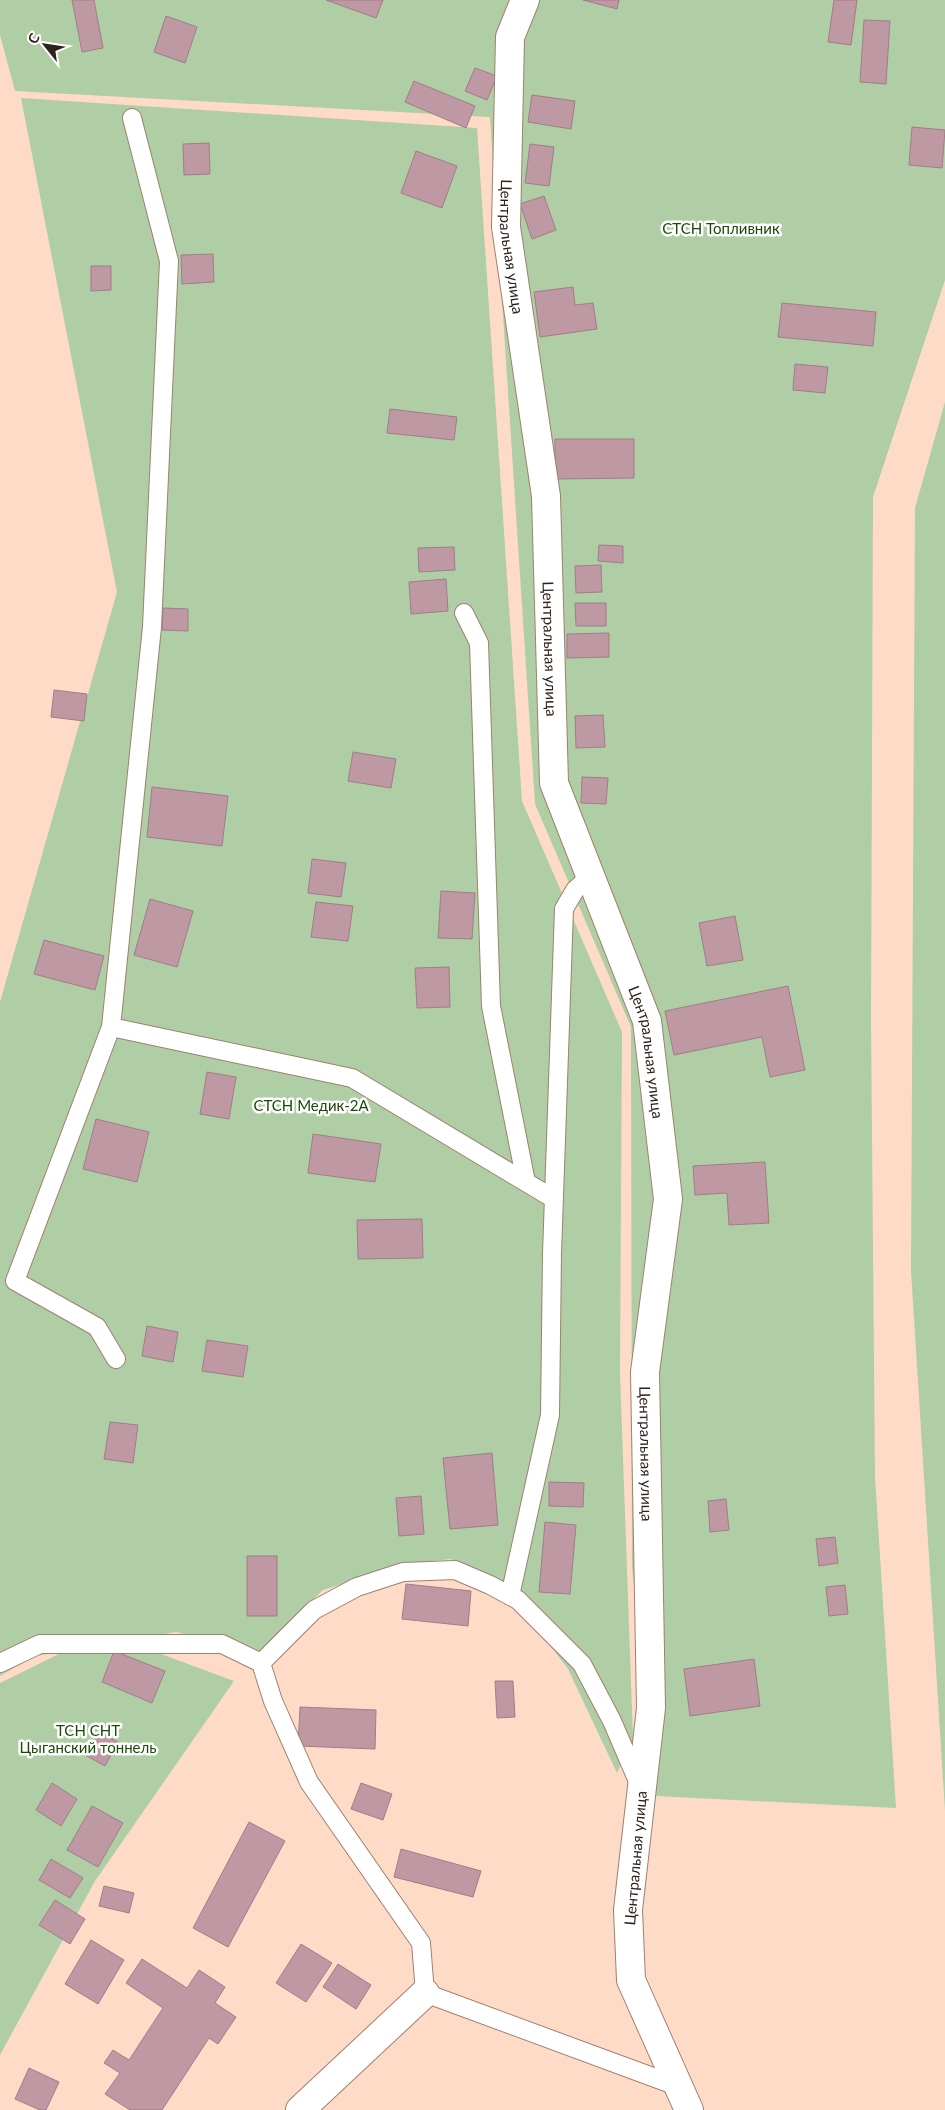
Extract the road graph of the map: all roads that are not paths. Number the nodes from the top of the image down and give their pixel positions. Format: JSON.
{"nodes":[{"id":1,"x":525,"y":0,"type":"edge"},
{"id":2,"x":132,"y":118,"type":"dead end"},
{"id":3,"x":464,"y":613,"type":"dead end"},
{"id":4,"x":590,"y":876,"type":"junction"},
{"id":5,"x":111,"y":1027,"type":"junction"},
{"id":6,"x":526,"y":1182,"type":"junction"},
{"id":7,"x":554,"y":1199,"type":"junction"},
{"id":8,"x":116,"y":1359,"type":"dead end"},
{"id":9,"x":510,"y":1596,"type":"junction"},
{"id":10,"x":0,"y":1663,"type":"edge"},
{"id":11,"x":260,"y":1663,"type":"junction"},
{"id":12,"x":641,"y":1790,"type":"junction"},
{"id":13,"x":425,"y":1993,"type":"junction"},
{"id":14,"x":677,"y":2086,"type":"junction"},
{"id":15,"x":300,"y":2110,"type":"edge"},
{"id":16,"x":689,"y":2110,"type":"edge"}],
"edges":[{"from":1,"to":4,"type":"street","name":"Центральная улица"},
{"from":2,"to":5,"type":"lane"},
{"from":3,"to":6,"type":"lane"},
{"from":4,"to":7,"type":"lane"},
{"from":4,"to":12,"type":"street","name":"Центральная улица"},
{"from":5,"to":6,"type":"lane"},
{"from":5,"to":8,"type":"lane"},
{"from":6,"to":7,"type":"lane"},
{"from":7,"to":9,"type":"lane"},
{"from":9,"to":11,"type":"lane"},
{"from":9,"to":12,"type":"lane"},
{"from":10,"to":11,"type":"lane"},
{"from":11,"to":13,"type":"lane"},
{"from":12,"to":14,"type":"street","name":"Центральная улица"},
{"from":13,"to":14,"type":"lane"},
{"from":13,"to":15,"type":"street"},
{"from":14,"to":16,"type":"street","name":"Центральная улица"}]}
